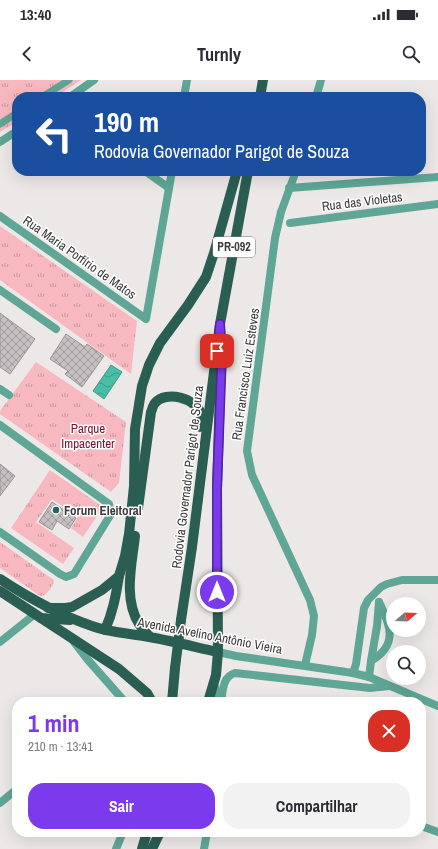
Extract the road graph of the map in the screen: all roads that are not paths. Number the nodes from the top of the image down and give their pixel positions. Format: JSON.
{"nodes":[{"id":1,"x":69,"y":80,"type":"edge"},
{"id":2,"x":94,"y":80,"type":"edge"},
{"id":3,"x":187,"y":80,"type":"edge"},
{"id":4,"x":263,"y":80,"type":"edge"},
{"id":5,"x":321,"y":80,"type":"edge"},
{"id":6,"x":50,"y":92,"type":"edge"},
{"id":7,"x":77,"y":92,"type":"edge"},
{"id":8,"x":185,"y":92,"type":"edge"},
{"id":9,"x":261,"y":92,"type":"edge"},
{"id":10,"x":317,"y":92,"type":"edge"},
{"id":11,"x":12,"y":116,"type":"edge"},
{"id":12,"x":0,"y":124,"type":"edge"},
{"id":13,"x":12,"y":134,"type":"edge"},
{"id":14,"x":0,"y":142,"type":"edge"},
{"id":15,"x":152,"y":176,"type":"edge"},
{"id":16,"x":171,"y":176,"type":"edge"},
{"id":17,"x":236,"y":176,"type":"edge"},
{"id":18,"x":247,"y":176,"type":"edge"},
{"id":19,"x":295,"y":176,"type":"edge"},
{"id":20,"x":438,"y":177,"type":"edge"},
{"id":21,"x":169,"y":188,"type":"junction"},
{"id":22,"x":289,"y":188,"type":"junction"},
{"id":23,"x":438,"y":204,"type":"edge"},
{"id":24,"x":0,"y":216,"type":"edge"},
{"id":25,"x":290,"y":222,"type":"dead end"},
{"id":26,"x":0,"y":290,"type":"edge"},
{"id":27,"x":220,"y":324,"type":"junction"},
{"id":28,"x":56,"y":330,"type":"dead end"},
{"id":29,"x":0,"y":389,"type":"edge"},
{"id":30,"x":9,"y":395,"type":"dead end"},
{"id":31,"x":0,"y":425,"type":"edge"},
{"id":32,"x":0,"y":532,"type":"edge"},
{"id":33,"x":192,"y":547,"type":"junction"},
{"id":34,"x":119,"y":576,"type":"junction"},
{"id":35,"x":0,"y":579,"type":"edge"},
{"id":36,"x":438,"y":580,"type":"edge"},
{"id":37,"x":381,"y":588,"type":"junction"},
{"id":38,"x":0,"y":591,"type":"edge"},
{"id":39,"x":379,"y":602,"type":"junction"},
{"id":40,"x":48,"y":608,"type":"junction"},
{"id":41,"x":38,"y":616,"type":"junction"},
{"id":42,"x":78,"y":620,"type":"junction"},
{"id":43,"x":105,"y":630,"type":"junction"},
{"id":44,"x":149,"y":636,"type":"junction"},
{"id":45,"x":72,"y":638,"type":"junction"},
{"id":46,"x":0,"y":642,"type":"edge"},
{"id":47,"x":218,"y":652,"type":"junction"},
{"id":48,"x":371,"y":661,"type":"junction"},
{"id":49,"x":305,"y":666,"type":"junction"},
{"id":50,"x":216,"y":675,"type":"junction"},
{"id":51,"x":361,"y":675,"type":"junction"},
{"id":52,"x":389,"y":686,"type":"junction"},
{"id":53,"x":121,"y":697,"type":"edge"},
{"id":54,"x":149,"y":697,"type":"edge"},
{"id":55,"x":172,"y":697,"type":"edge"},
{"id":56,"x":209,"y":697,"type":"edge"},
{"id":57,"x":214,"y":697,"type":"edge"},
{"id":58,"x":222,"y":697,"type":"edge"},
{"id":59,"x":416,"y":697,"type":"edge"},
{"id":60,"x":426,"y":701,"type":"edge"},
{"id":61,"x":438,"y":706,"type":"edge"},
{"id":62,"x":12,"y":794,"type":"edge"},
{"id":63,"x":0,"y":803,"type":"edge"},
{"id":64,"x":426,"y":828,"type":"edge"},
{"id":65,"x":438,"y":832,"type":"edge"},
{"id":66,"x":122,"y":837,"type":"edge"},
{"id":67,"x":146,"y":837,"type":"edge"},
{"id":68,"x":158,"y":837,"type":"edge"},
{"id":69,"x":206,"y":837,"type":"edge"},
{"id":70,"x":116,"y":849,"type":"edge"},
{"id":71,"x":142,"y":849,"type":"edge"},
{"id":72,"x":152,"y":849,"type":"edge"},
{"id":73,"x":204,"y":849,"type":"edge"}],
"edges":[{"from":1,"to":6,"type":"street"},
{"from":2,"to":7,"type":"street"},
{"from":3,"to":8,"type":"street"},
{"from":4,"to":9,"type":"main road"},
{"from":5,"to":10,"type":"street"},
{"from":11,"to":12,"type":"street"},
{"from":13,"to":14,"type":"street"},
{"from":15,"to":21,"type":"street"},
{"from":16,"to":21,"type":"street"},
{"from":17,"to":34,"type":"main road"},
{"from":18,"to":27,"type":"main road","name":"Rodovia Governador Parigot de Souza","number":"PR-092"},
{"from":19,"to":22,"type":"street","name":"Rua Francisco Luiz Esteves"},
{"from":20,"to":22,"type":"street"},
{"from":21,"to":24,"type":"street","name":"Rua Maria Porfírio de Matos"},
{"from":22,"to":49,"type":"street","name":"Rua Francisco Luiz Esteves"},
{"from":23,"to":25,"type":"street","name":"Rua das Violetas"},
{"from":26,"to":28,"type":"street"},
{"from":27,"to":33,"type":"main road","name":"Rodovia Governador Parigot de Souza","number":"PR-092"},
{"from":27,"to":47,"type":"main road"},
{"from":29,"to":30,"type":"street"},
{"from":31,"to":32,"type":"street"},
{"from":33,"to":44,"type":"main road"},
{"from":33,"to":55,"type":"main road","name":"Rodovia Governador Parigot de Souza","number":"PR-092","bridge":true},
{"from":34,"to":40,"type":"main road"},
{"from":34,"to":43,"type":"main road"},
{"from":35,"to":40,"type":"main road","name":"Avenida Avelino Antônio Vieira"},
{"from":36,"to":37,"type":"street"},
{"from":37,"to":39,"type":"street"},
{"from":37,"to":51,"type":"street"},
{"from":38,"to":41,"type":"main road"},
{"from":39,"to":48,"type":"street"},
{"from":39,"to":48,"type":"street"},
{"from":40,"to":42,"type":"main road","name":"Avenida Avelino Antônio Vieira"},
{"from":41,"to":42,"type":"main road","name":"Avenida Avelino Antônio Vieira"},
{"from":41,"to":45,"type":"main road"},
{"from":41,"to":46,"type":"street"},
{"from":42,"to":43,"type":"main road","name":"Avenida Avelino Antônio Vieira"},
{"from":43,"to":44,"type":"main road","name":"Avenida Avelino Antônio Vieira"},
{"from":44,"to":47,"type":"main road","name":"Avenida Avelino Antônio Vieira"},
{"from":45,"to":53,"type":"street"},
{"from":45,"to":54,"type":"main road"},
{"from":47,"to":49,"type":"street","name":"Avenida Avelino Antônio Vieira"},
{"from":47,"to":50,"type":"main road"},
{"from":48,"to":51,"type":"street"},
{"from":49,"to":51,"type":"street","name":"Avenida Avelino Antônio Vieira"},
{"from":50,"to":56,"type":"main road"},
{"from":50,"to":57,"type":"street"},
{"from":51,"to":52,"type":"street","name":"Avenida Avelino Antônio Vieira"},
{"from":52,"to":58,"type":"street"},
{"from":52,"to":59,"type":"street","name":"Avenida Avelino Antônio Vieira"},
{"from":60,"to":61,"type":"street","name":"Avenida Avelino Antônio Vieira"},
{"from":62,"to":63,"type":"street"},
{"from":64,"to":65,"type":"street"},
{"from":66,"to":70,"type":"street"},
{"from":67,"to":71,"type":"main road"},
{"from":68,"to":72,"type":"main road"},
{"from":69,"to":73,"type":"street"}]}
